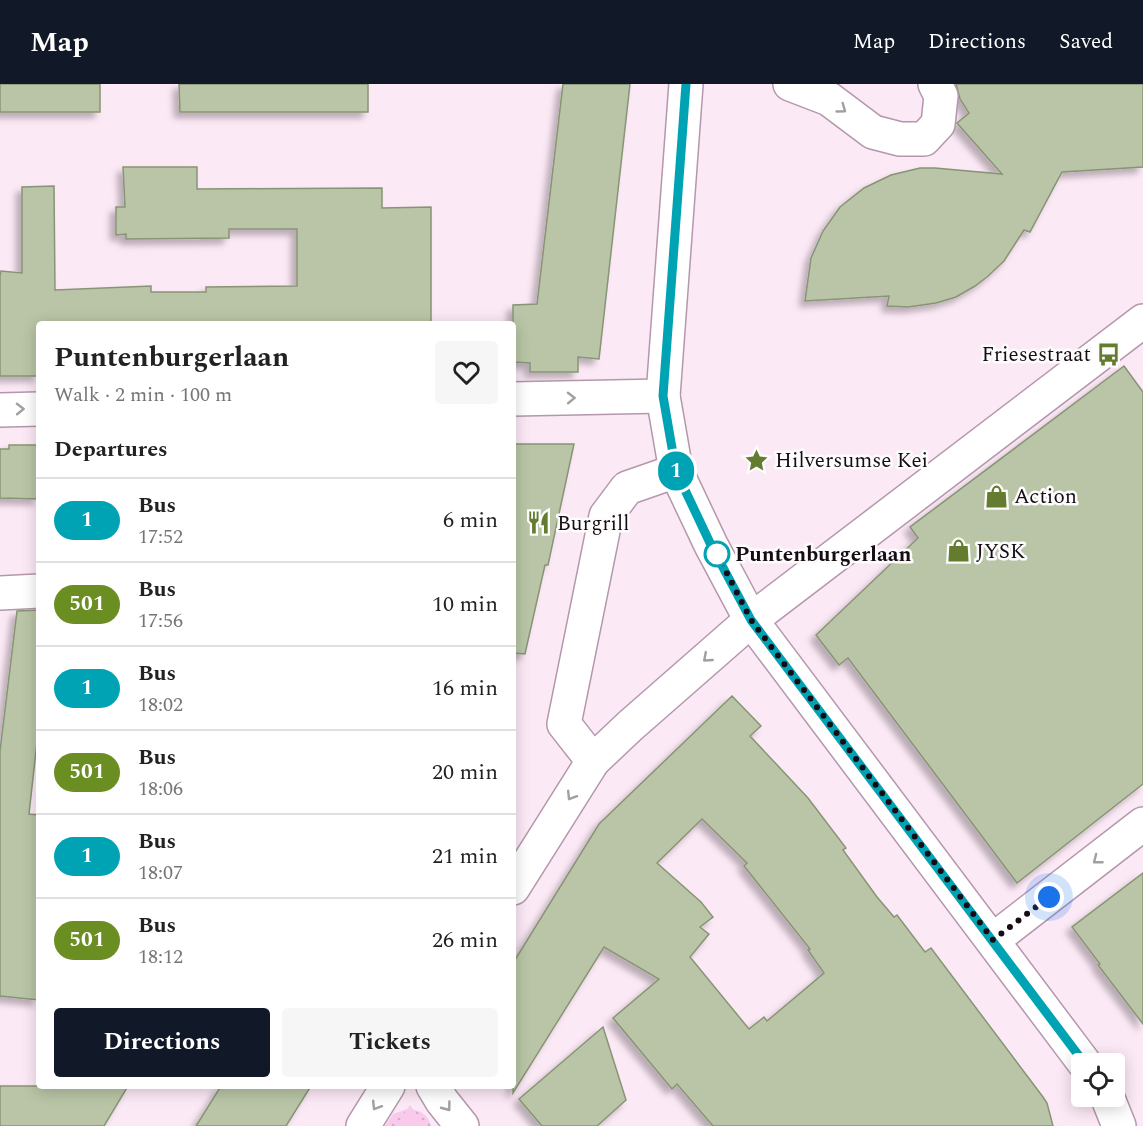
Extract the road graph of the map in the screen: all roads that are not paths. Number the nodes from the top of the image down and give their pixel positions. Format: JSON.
{"nodes":[{"id":1,"x":686,"y":84,"type":"edge"},
{"id":2,"x":790,"y":84,"type":"edge"},
{"id":3,"x":935,"y":84,"type":"edge"},
{"id":4,"x":1141,"y":328,"type":"edge"},
{"id":5,"x":663,"y":396,"type":"junction"},
{"id":6,"x":516,"y":399,"type":"edge"},
{"id":7,"x":36,"y":409,"type":"edge"},
{"id":8,"x":0,"y":410,"type":"edge"},
{"id":9,"x":676,"y":471,"type":"junction"},
{"id":10,"x":36,"y":591,"type":"edge"},
{"id":11,"x":0,"y":593,"type":"edge"},
{"id":12,"x":751,"y":620,"type":"junction"},
{"id":13,"x":593,"y":761,"type":"junction"},
{"id":14,"x":1143,"y":824,"type":"edge"},
{"id":15,"x":516,"y":883,"type":"edge"},
{"id":16,"x":993,"y":940,"type":"junction"},
{"id":17,"x":1077,"y":1053,"type":"edge"},
{"id":18,"x":386,"y":1089,"type":"edge"},
{"id":19,"x":436,"y":1089,"type":"edge"},
{"id":20,"x":1111,"y":1107,"type":"edge"},
{"id":21,"x":363,"y":1126,"type":"edge"},
{"id":22,"x":462,"y":1126,"type":"edge"},
{"id":23,"x":1119,"y":1126,"type":"edge"}],
"edges":[{"from":1,"to":5,"type":"street"},
{"from":2,"to":3,"type":"street","one_way":true},
{"from":4,"to":12,"type":"street"},
{"from":6,"to":5,"type":"street","one_way":true},
{"from":5,"to":9,"type":"street"},
{"from":8,"to":7,"type":"street","one_way":true},
{"from":9,"to":12,"type":"street"},
{"from":9,"to":13,"type":"street"},
{"from":10,"to":11,"type":"street"},
{"from":12,"to":13,"type":"street","one_way":true},
{"from":12,"to":16,"type":"street"},
{"from":13,"to":15,"type":"street","one_way":true},
{"from":14,"to":16,"type":"street","one_way":true},
{"from":16,"to":17,"type":"street"},
{"from":18,"to":21,"type":"street","one_way":true},
{"from":19,"to":22,"type":"street","one_way":true},
{"from":20,"to":23,"type":"street"}]}
